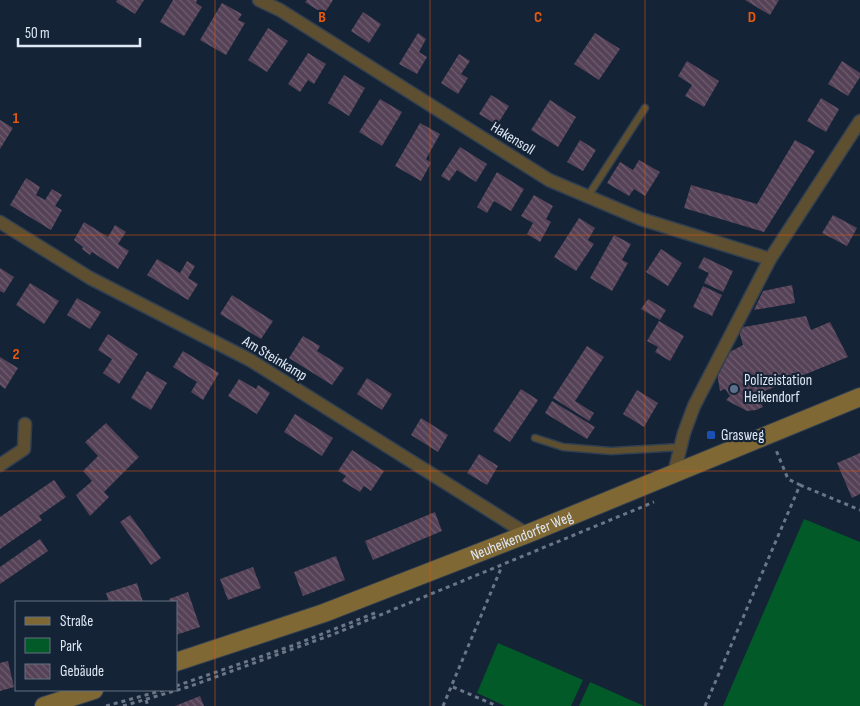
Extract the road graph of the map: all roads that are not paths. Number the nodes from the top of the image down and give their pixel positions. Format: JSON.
{"nodes":[{"id":1,"x":259,"y":0,"type":"edge"},
{"id":2,"x":283,"y":5,"type":"edge"},
{"id":3,"x":645,"y":108,"type":"dead end"},
{"id":4,"x":858,"y":128,"type":"edge"},
{"id":5,"x":588,"y":196,"type":"junction"},
{"id":6,"x":0,"y":222,"type":"edge"},
{"id":7,"x":770,"y":259,"type":"junction"},
{"id":8,"x":860,"y":397,"type":"edge"},
{"id":9,"x":24,"y":424,"type":"dead end"},
{"id":10,"x":535,"y":438,"type":"dead end"},
{"id":11,"x":682,"y":446,"type":"junction"},
{"id":12,"x":0,"y":465,"type":"edge"},
{"id":13,"x":674,"y":473,"type":"junction"},
{"id":14,"x":527,"y":534,"type":"junction"},
{"id":15,"x":178,"y":661,"type":"edge"},
{"id":16,"x":91,"y":691,"type":"edge"},
{"id":17,"x":44,"y":706,"type":"edge"}],
"edges":[{"from":1,"to":2,"type":"street","name":"Hakensoll"},
{"from":2,"to":5,"type":"street","name":"Hakensoll"},
{"from":3,"to":5,"type":"lane"},
{"from":4,"to":7,"type":"street"},
{"from":5,"to":7,"type":"street","name":"Hakensoll"},
{"from":6,"to":14,"type":"street","name":"Am Steinkamp"},
{"from":7,"to":11,"type":"street"},
{"from":8,"to":13,"type":"street","name":"Neuheikendorfer Weg"},
{"from":9,"to":12,"type":"street"},
{"from":10,"to":11,"type":"lane"},
{"from":11,"to":13,"type":"street"},
{"from":13,"to":14,"type":"street","name":"Neuheikendorfer Weg"},
{"from":14,"to":15,"type":"street","name":"Neuheikendorfer Weg"},
{"from":16,"to":17,"type":"street"}]}
